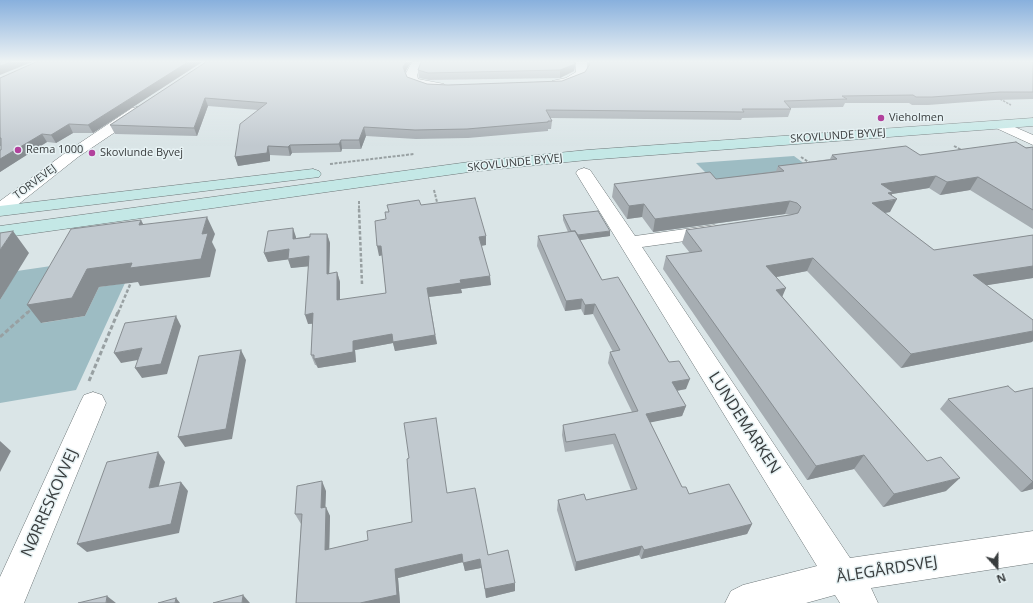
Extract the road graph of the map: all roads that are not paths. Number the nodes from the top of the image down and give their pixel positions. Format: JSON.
{"nodes":[{"id":1,"x":146,"y":105,"type":"edge"},
{"id":2,"x":1030,"y":115,"type":"edge"},
{"id":3,"x":1001,"y":125,"type":"junction"},
{"id":4,"x":1033,"y":141,"type":"edge"},
{"id":5,"x":584,"y":173,"type":"dead end"},
{"id":6,"x":0,"y":210,"type":"edge"},
{"id":7,"x":730,"y":229,"type":"edge"},
{"id":8,"x":0,"y":232,"type":"edge"},
{"id":9,"x":628,"y":243,"type":"junction"},
{"id":10,"x":93,"y":404,"type":"road end"},
{"id":11,"x":1033,"y":546,"type":"edge"},
{"id":12,"x":842,"y":576,"type":"junction"},
{"id":13,"x":6,"y":603,"type":"edge"},
{"id":14,"x":742,"y":603,"type":"edge"},
{"id":15,"x":860,"y":603,"type":"edge"}],
"edges":[{"from":1,"to":6,"type":"street","name":"TORVEVEJ"},
{"from":2,"to":3,"type":"main road","name":"SKOVLUNDE BYVEJ"},
{"from":2,"to":6,"type":"main road","name":"SKOVLUNDE BYVEJ"},
{"from":3,"to":4,"type":"street"},
{"from":3,"to":8,"type":"main road","name":"SKOVLUNDE BYVEJ"},
{"from":5,"to":9,"type":"street","name":"LUNDEMARKEN"},
{"from":7,"to":9,"type":"street"},
{"from":9,"to":12,"type":"street","name":"LUNDEMARKEN"},
{"from":10,"to":13,"type":"street","name":"NØRRESKOVVEJ"},
{"from":11,"to":12,"type":"street","name":"ÅLEGÅRDSVEJ"},
{"from":12,"to":14,"type":"street","name":"ÅLEGÅRDSVEJ"},
{"from":12,"to":15,"type":"street","name":"LUNDEMARKEN"}]}
